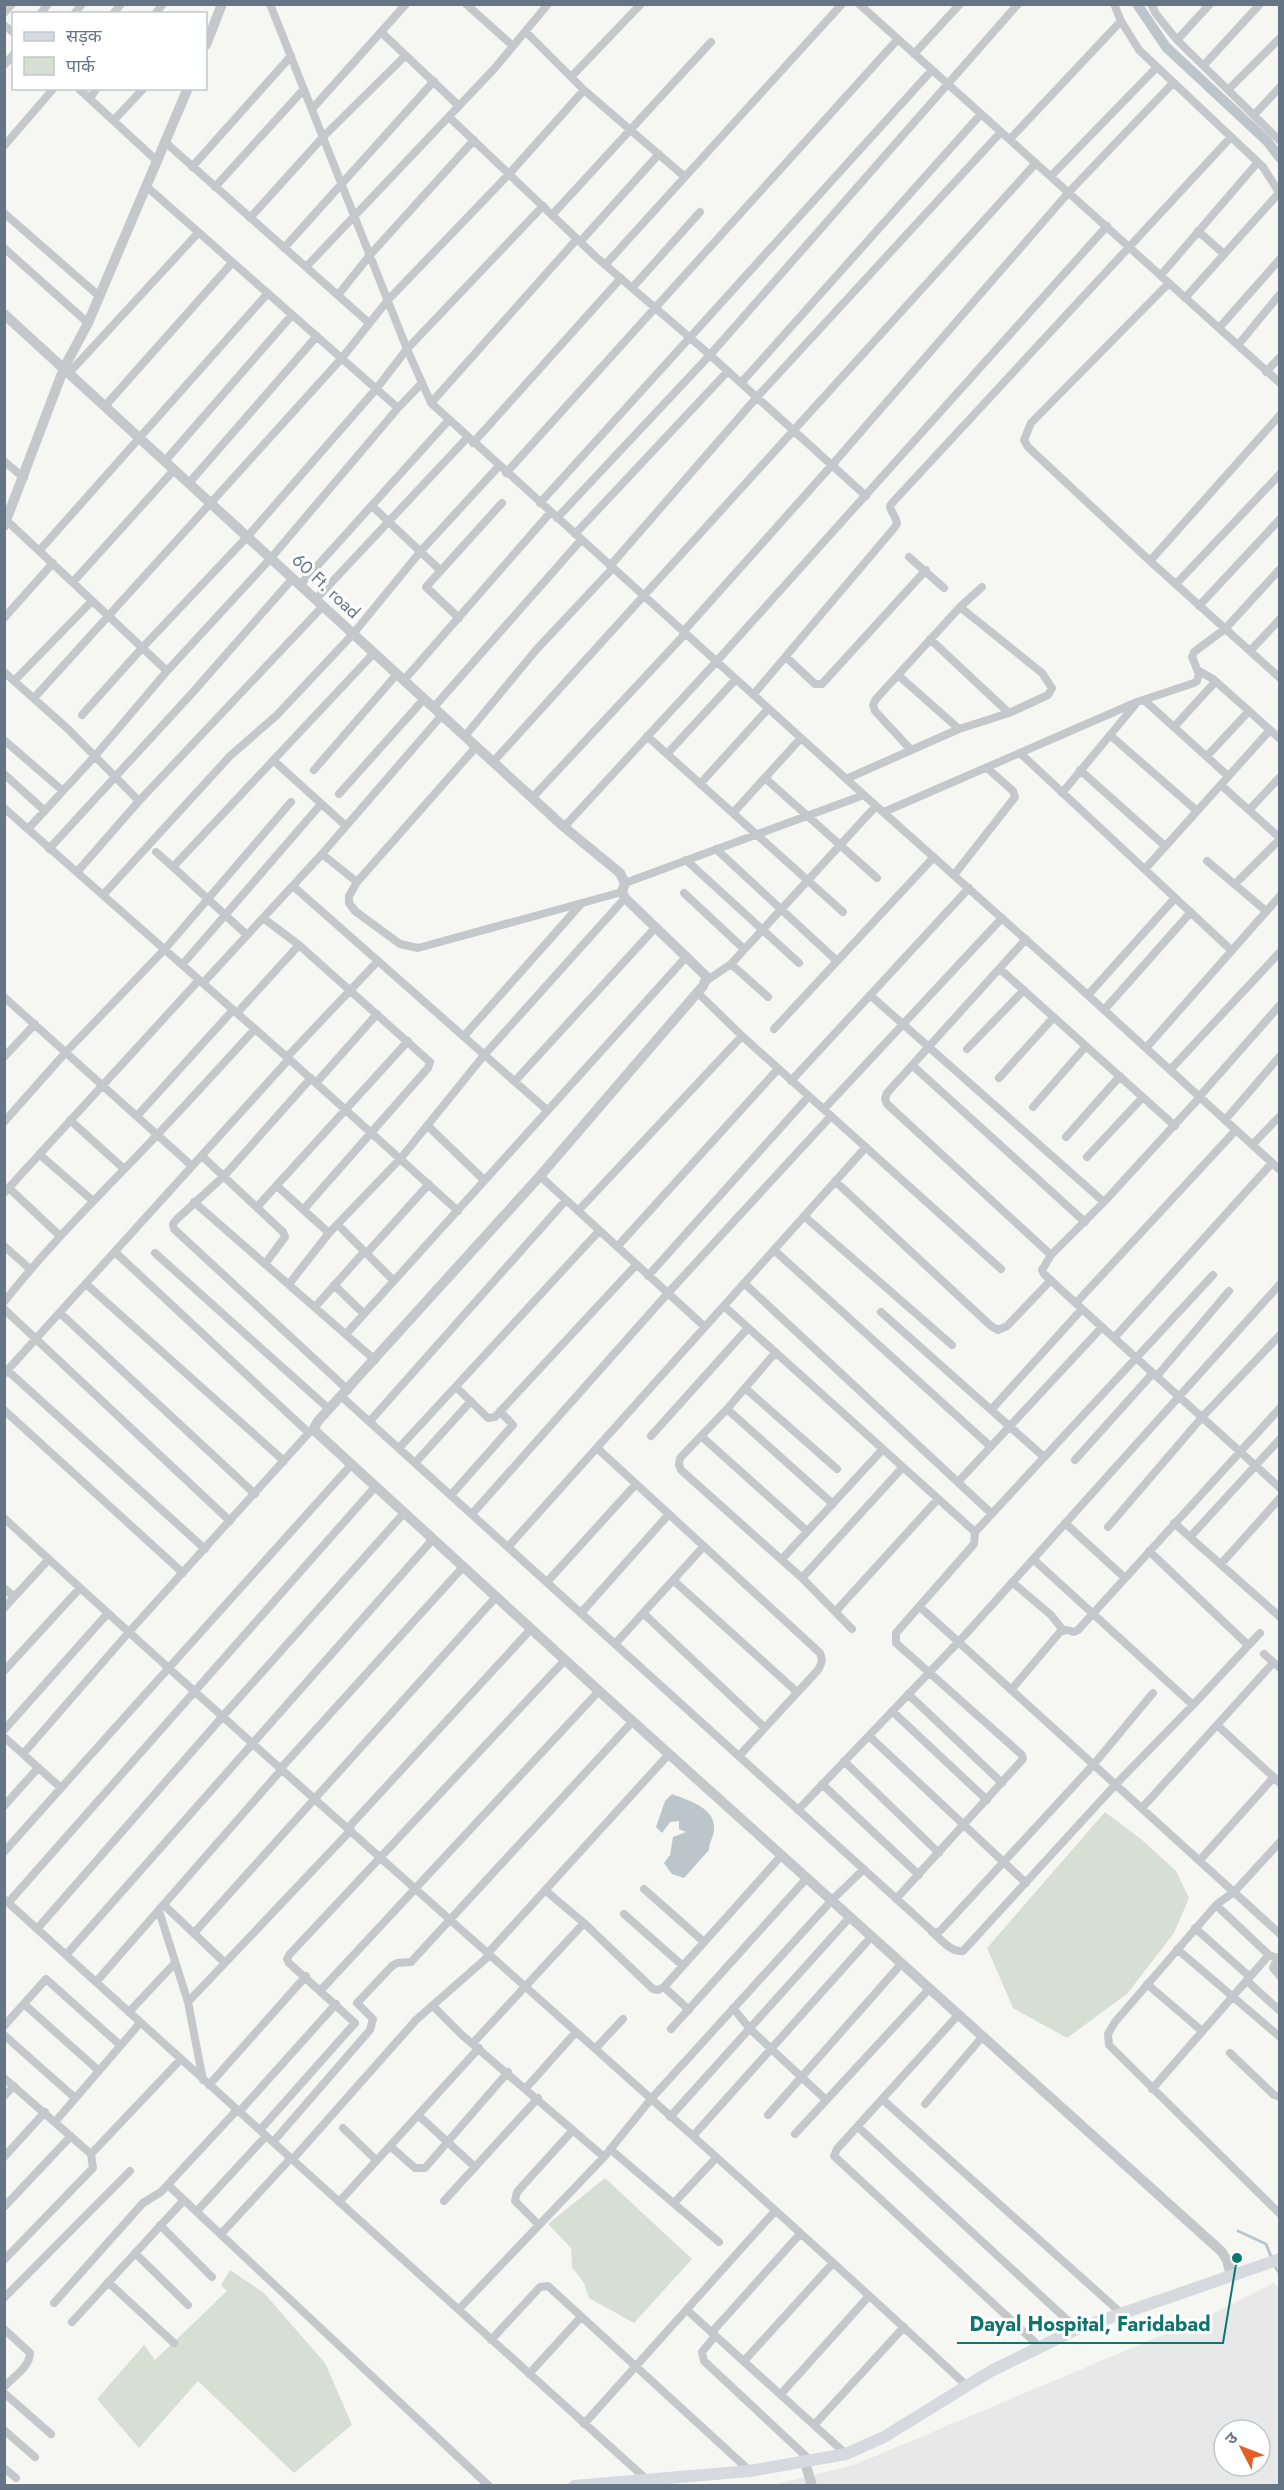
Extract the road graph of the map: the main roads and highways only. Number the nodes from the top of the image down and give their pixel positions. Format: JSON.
{"nodes":[{"id":1,"x":1280,"y":2259,"type":"edge"},
{"id":2,"x":574,"y":2486,"type":"edge"}],
"edges":[{"from":1,"to":2,"type":"main road"}]}
